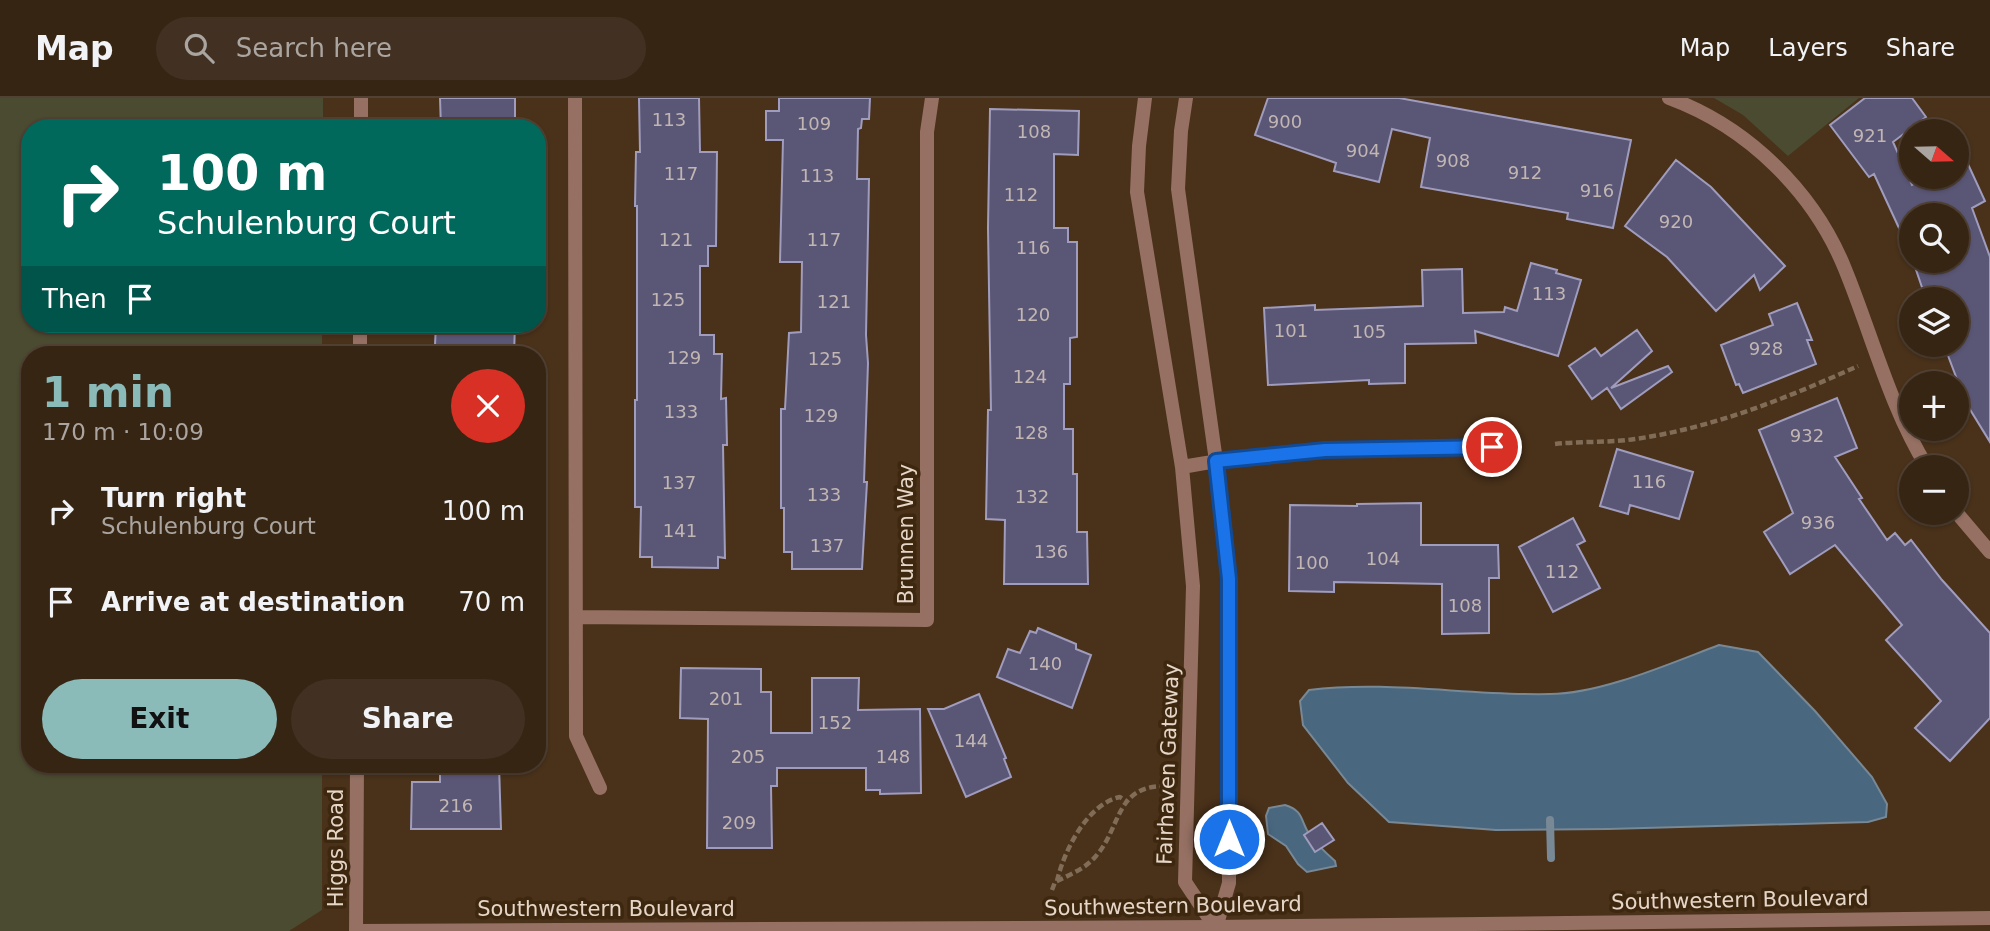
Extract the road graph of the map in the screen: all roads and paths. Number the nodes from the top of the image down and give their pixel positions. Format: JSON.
{"nodes":[{"id":1,"x":361,"y":98,"type":"edge"},
{"id":2,"x":575,"y":98,"type":"edge"},
{"id":3,"x":932,"y":98,"type":"edge"},
{"id":4,"x":1145,"y":98,"type":"edge"},
{"id":5,"x":1185,"y":98,"type":"edge"},
{"id":6,"x":1669,"y":98,"type":"edge"},
{"id":7,"x":361,"y":119,"type":"edge"},
{"id":8,"x":1858,"y":366,"type":"dead end"},
{"id":9,"x":1555,"y":443,"type":"dead end"},
{"id":10,"x":1492,"y":447,"type":"dead end"},
{"id":11,"x":1920,"y":455,"type":"edge"},
{"id":12,"x":1216,"y":461,"type":"junction"},
{"id":13,"x":1182,"y":467,"type":"junction"},
{"id":14,"x":1967,"y":525,"type":"edge"},
{"id":15,"x":1990,"y":552,"type":"edge"},
{"id":16,"x":576,"y":617,"type":"junction"},
{"id":17,"x":357,"y":773,"type":"edge"},
{"id":18,"x":1164,"y":786,"type":"dead end"},
{"id":19,"x":600,"y":788,"type":"dead end"},
{"id":20,"x":1126,"y":801,"type":"junction"},
{"id":21,"x":1057,"y":881,"type":"junction"},
{"id":22,"x":1052,"y":890,"type":"dead end"},
{"id":23,"x":1639,"y":891,"type":"dead end"},
{"id":24,"x":1639,"y":898,"type":"dead end"},
{"id":25,"x":1990,"y":918,"type":"edge"},
{"id":26,"x":1215,"y":929,"type":"edge"},
{"id":27,"x":356,"y":931,"type":"edge"}],
"edges":[{"from":1,"to":7,"type":"street"},
{"from":2,"to":16,"type":"street"},
{"from":3,"to":16,"type":"street","name":"Brunnen Way"},
{"from":4,"to":13,"type":"street","name":"Fairhaven Gateway"},
{"from":5,"to":12,"type":"street"},
{"from":6,"to":11,"type":"street"},
{"from":8,"to":9,"type":"path"},
{"from":10,"to":12,"type":"street"},
{"from":12,"to":13,"type":"street"},
{"from":12,"to":26,"type":"street"},
{"from":13,"to":26,"type":"street","name":"Fairhaven Gateway"},
{"from":14,"to":15,"type":"street"},
{"from":16,"to":19,"type":"street"},
{"from":17,"to":27,"type":"street","name":"Higgs Road"},
{"from":18,"to":20,"type":"path"},
{"from":20,"to":21,"type":"path"},
{"from":20,"to":21,"type":"path"},
{"from":21,"to":22,"type":"path"},
{"from":23,"to":24,"type":"path"},
{"from":25,"to":26,"type":"street","name":"Southwestern Boulevard"},
{"from":26,"to":27,"type":"street","name":"Southwestern Boulevard"}]}
